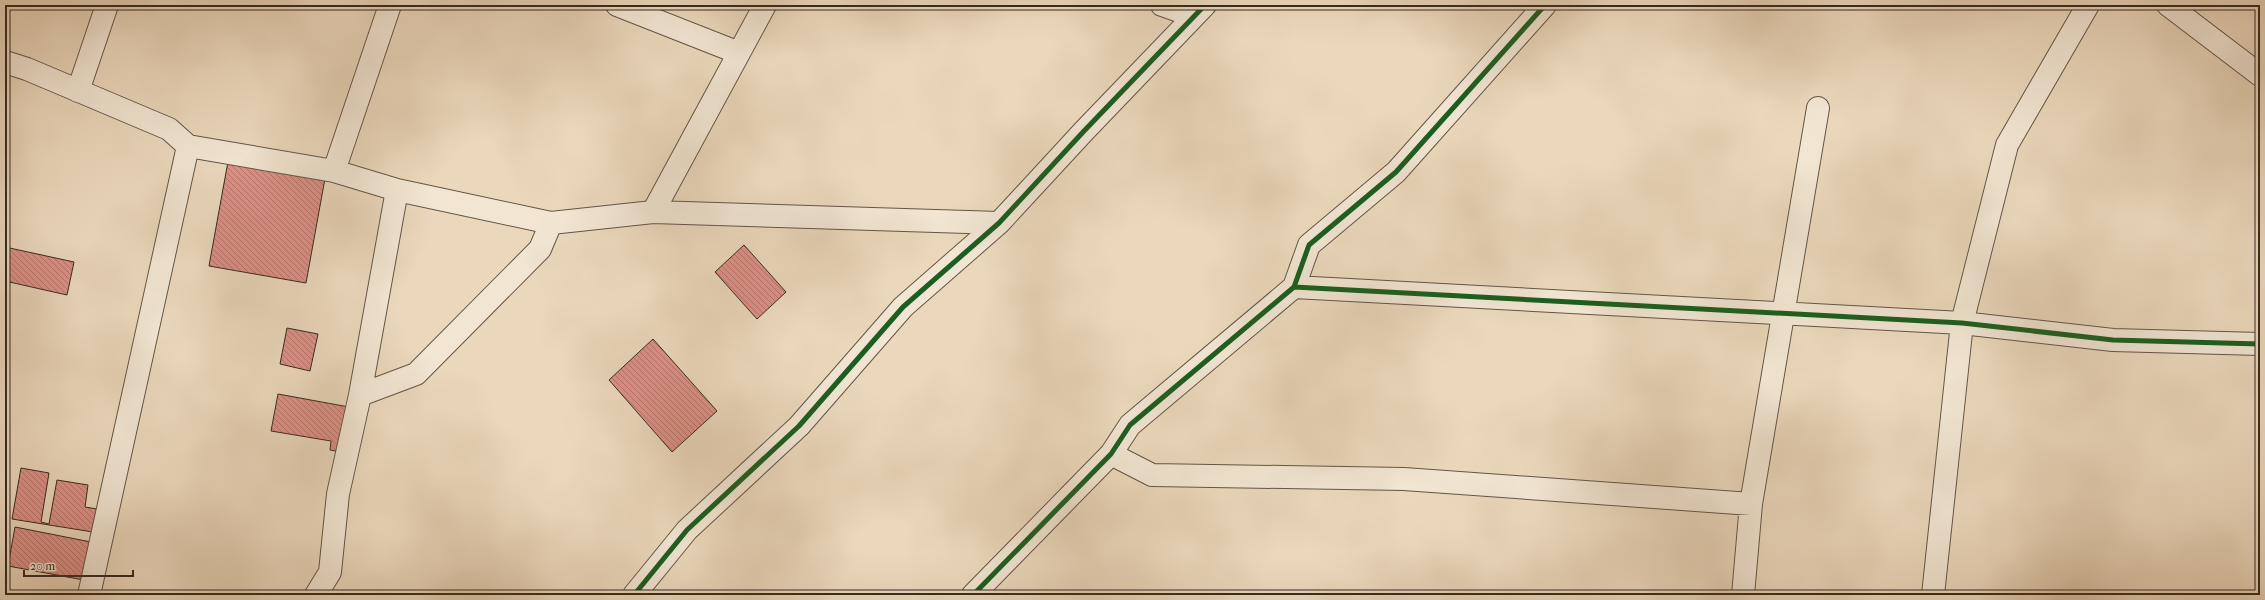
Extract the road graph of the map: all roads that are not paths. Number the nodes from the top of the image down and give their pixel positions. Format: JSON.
{"nodes":[{"id":1,"x":107,"y":5,"type":"edge"},
{"id":2,"x":390,"y":5,"type":"edge"},
{"id":3,"x":617,"y":5,"type":"edge"},
{"id":4,"x":765,"y":5,"type":"edge"},
{"id":5,"x":1162,"y":5,"type":"edge"},
{"id":6,"x":1545,"y":5,"type":"edge"},
{"id":7,"x":2088,"y":5,"type":"edge"},
{"id":8,"x":2168,"y":5,"type":"edge"},
{"id":9,"x":1199,"y":11,"type":"edge"},
{"id":10,"x":739,"y":53,"type":"junction"},
{"id":11,"x":5,"y":62,"type":"edge"},
{"id":12,"x":2260,"y":75,"type":"edge"},
{"id":13,"x":78,"y":91,"type":"junction"},
{"id":14,"x":1818,"y":108,"type":"dead end"},
{"id":15,"x":188,"y":146,"type":"junction"},
{"id":16,"x":334,"y":171,"type":"junction"},
{"id":17,"x":397,"y":190,"type":"junction"},
{"id":18,"x":654,"y":212,"type":"junction"},
{"id":19,"x":551,"y":223,"type":"junction"},
{"id":20,"x":1000,"y":223,"type":"junction"},
{"id":21,"x":1294,"y":287,"type":"junction"},
{"id":22,"x":1784,"y":314,"type":"junction"},
{"id":23,"x":1962,"y":323,"type":"junction"},
{"id":24,"x":2260,"y":344,"type":"edge"},
{"id":25,"x":360,"y":395,"type":"junction"},
{"id":26,"x":1111,"y":454,"type":"junction"},
{"id":27,"x":1751,"y":504,"type":"junction"},
{"id":28,"x":89,"y":595,"type":"edge"},
{"id":29,"x":316,"y":595,"type":"edge"},
{"id":30,"x":634,"y":595,"type":"edge"},
{"id":31,"x":973,"y":595,"type":"edge"},
{"id":32,"x":1743,"y":595,"type":"edge"},
{"id":33,"x":1934,"y":595,"type":"edge"}],
"edges":[{"from":1,"to":13,"type":"street"},
{"from":2,"to":16,"type":"street"},
{"from":3,"to":10,"type":"street"},
{"from":4,"to":10,"type":"street"},
{"from":5,"to":9,"type":"street"},
{"from":6,"to":21,"type":"street"},
{"from":7,"to":23,"type":"street"},
{"from":8,"to":12,"type":"street"},
{"from":9,"to":20,"type":"street"},
{"from":10,"to":18,"type":"street"},
{"from":11,"to":13,"type":"street"},
{"from":13,"to":15,"type":"street"},
{"from":14,"to":22,"type":"street"},
{"from":15,"to":16,"type":"street"},
{"from":15,"to":28,"type":"street"},
{"from":16,"to":17,"type":"street"},
{"from":17,"to":19,"type":"street"},
{"from":17,"to":25,"type":"street"},
{"from":18,"to":19,"type":"street"},
{"from":18,"to":20,"type":"street"},
{"from":19,"to":25,"type":"street"},
{"from":20,"to":30,"type":"street"},
{"from":21,"to":22,"type":"street"},
{"from":21,"to":26,"type":"street"},
{"from":22,"to":23,"type":"street"},
{"from":22,"to":27,"type":"street"},
{"from":23,"to":24,"type":"street"},
{"from":23,"to":33,"type":"street"},
{"from":25,"to":29,"type":"street"},
{"from":26,"to":27,"type":"street"},
{"from":26,"to":31,"type":"street"},
{"from":27,"to":32,"type":"street"}]}
